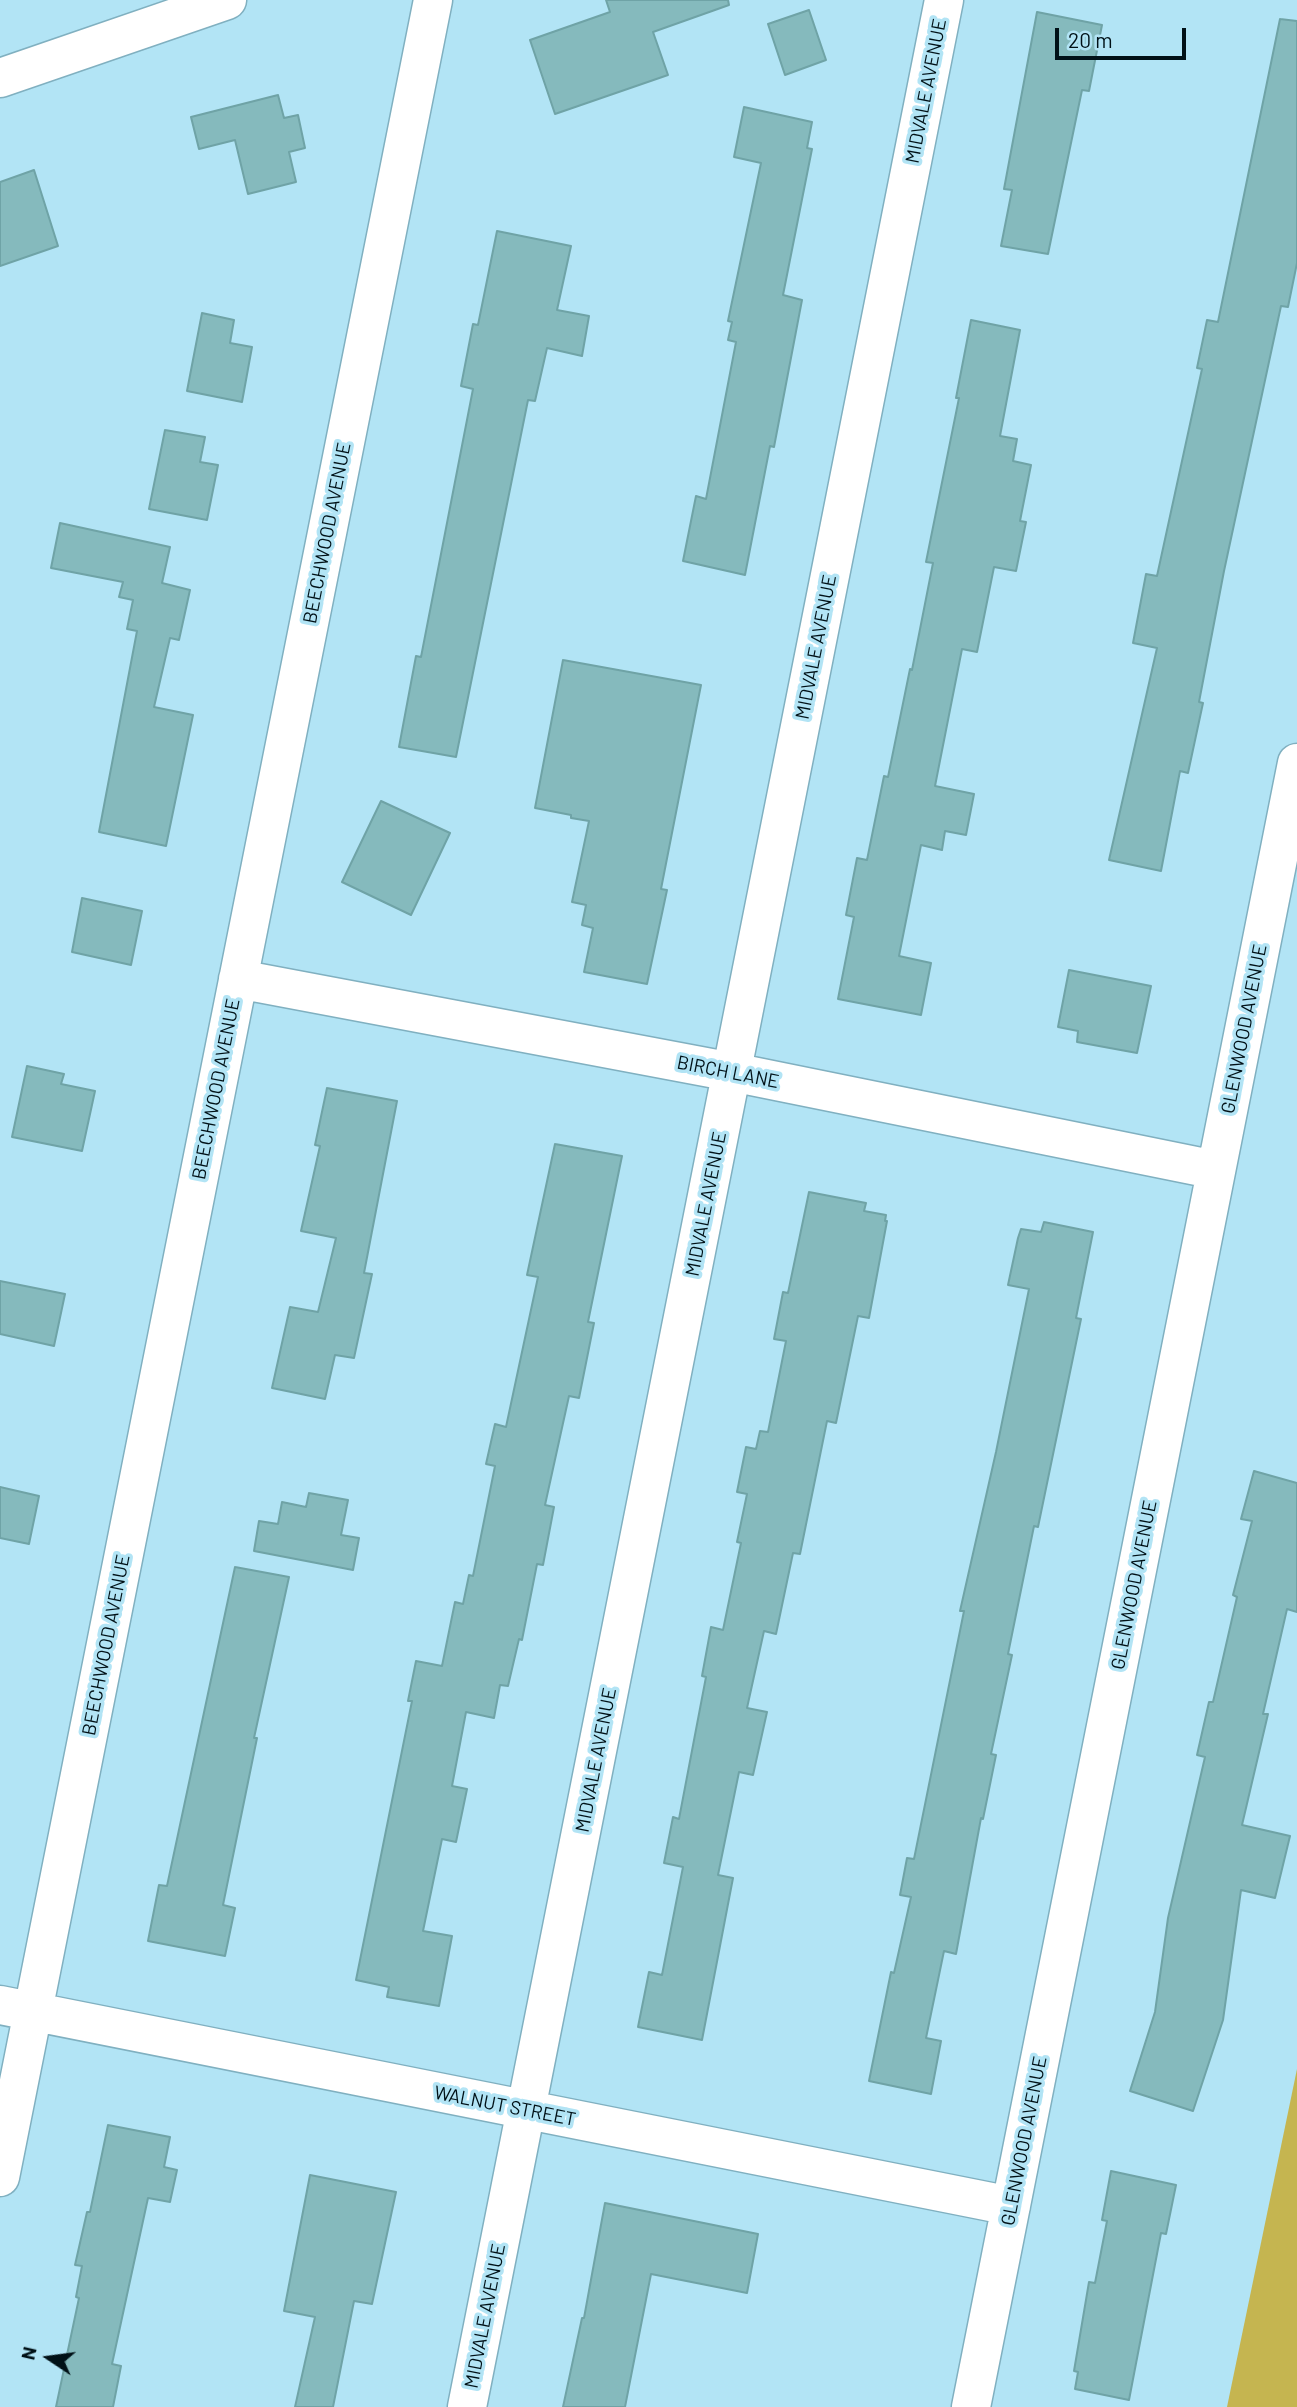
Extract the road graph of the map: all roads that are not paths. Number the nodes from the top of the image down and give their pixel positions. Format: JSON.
{"nodes":[{"id":1,"x":227,"y":0,"type":"edge"},
{"id":2,"x":433,"y":0,"type":"edge"},
{"id":3,"x":944,"y":0,"type":"edge"},
{"id":4,"x":0,"y":78,"type":"edge"},
{"id":5,"x":1297,"y":763,"type":"edge"},
{"id":6,"x":238,"y":979,"type":"junction"},
{"id":7,"x":732,"y":1072,"type":"junction"},
{"id":8,"x":1216,"y":1170,"type":"junction"},
{"id":9,"x":17,"y":2008,"type":"edge"},
{"id":10,"x":526,"y":2110,"type":"junction"},
{"id":11,"x":0,"y":2177,"type":"edge"},
{"id":12,"x":1011,"y":2206,"type":"junction"},
{"id":13,"x":467,"y":2407,"type":"edge"},
{"id":14,"x":971,"y":2407,"type":"edge"}],
"edges":[{"from":1,"to":4,"type":"street"},
{"from":2,"to":6,"type":"street","name":"BEECHWOOD AVENUE"},
{"from":3,"to":7,"type":"street","name":"MIDVALE AVENUE"},
{"from":5,"to":8,"type":"street","name":"GLENWOOD AVENUE"},
{"from":6,"to":7,"type":"street","name":"BIRCH LANE"},
{"from":6,"to":9,"type":"street","name":"BEECHWOOD AVENUE"},
{"from":7,"to":8,"type":"street","name":"BIRCH LANE"},
{"from":7,"to":10,"type":"street","name":"MIDVALE AVENUE"},
{"from":8,"to":12,"type":"street","name":"GLENWOOD AVENUE"},
{"from":9,"to":10,"type":"street","name":"WALNUT STREET"},
{"from":9,"to":11,"type":"street","name":"BEECHWOOD AVENUE"},
{"from":10,"to":12,"type":"street","name":"WALNUT STREET"},
{"from":10,"to":13,"type":"street","name":"MIDVALE AVENUE"},
{"from":12,"to":14,"type":"street","name":"GLENWOOD AVENUE"}]}
